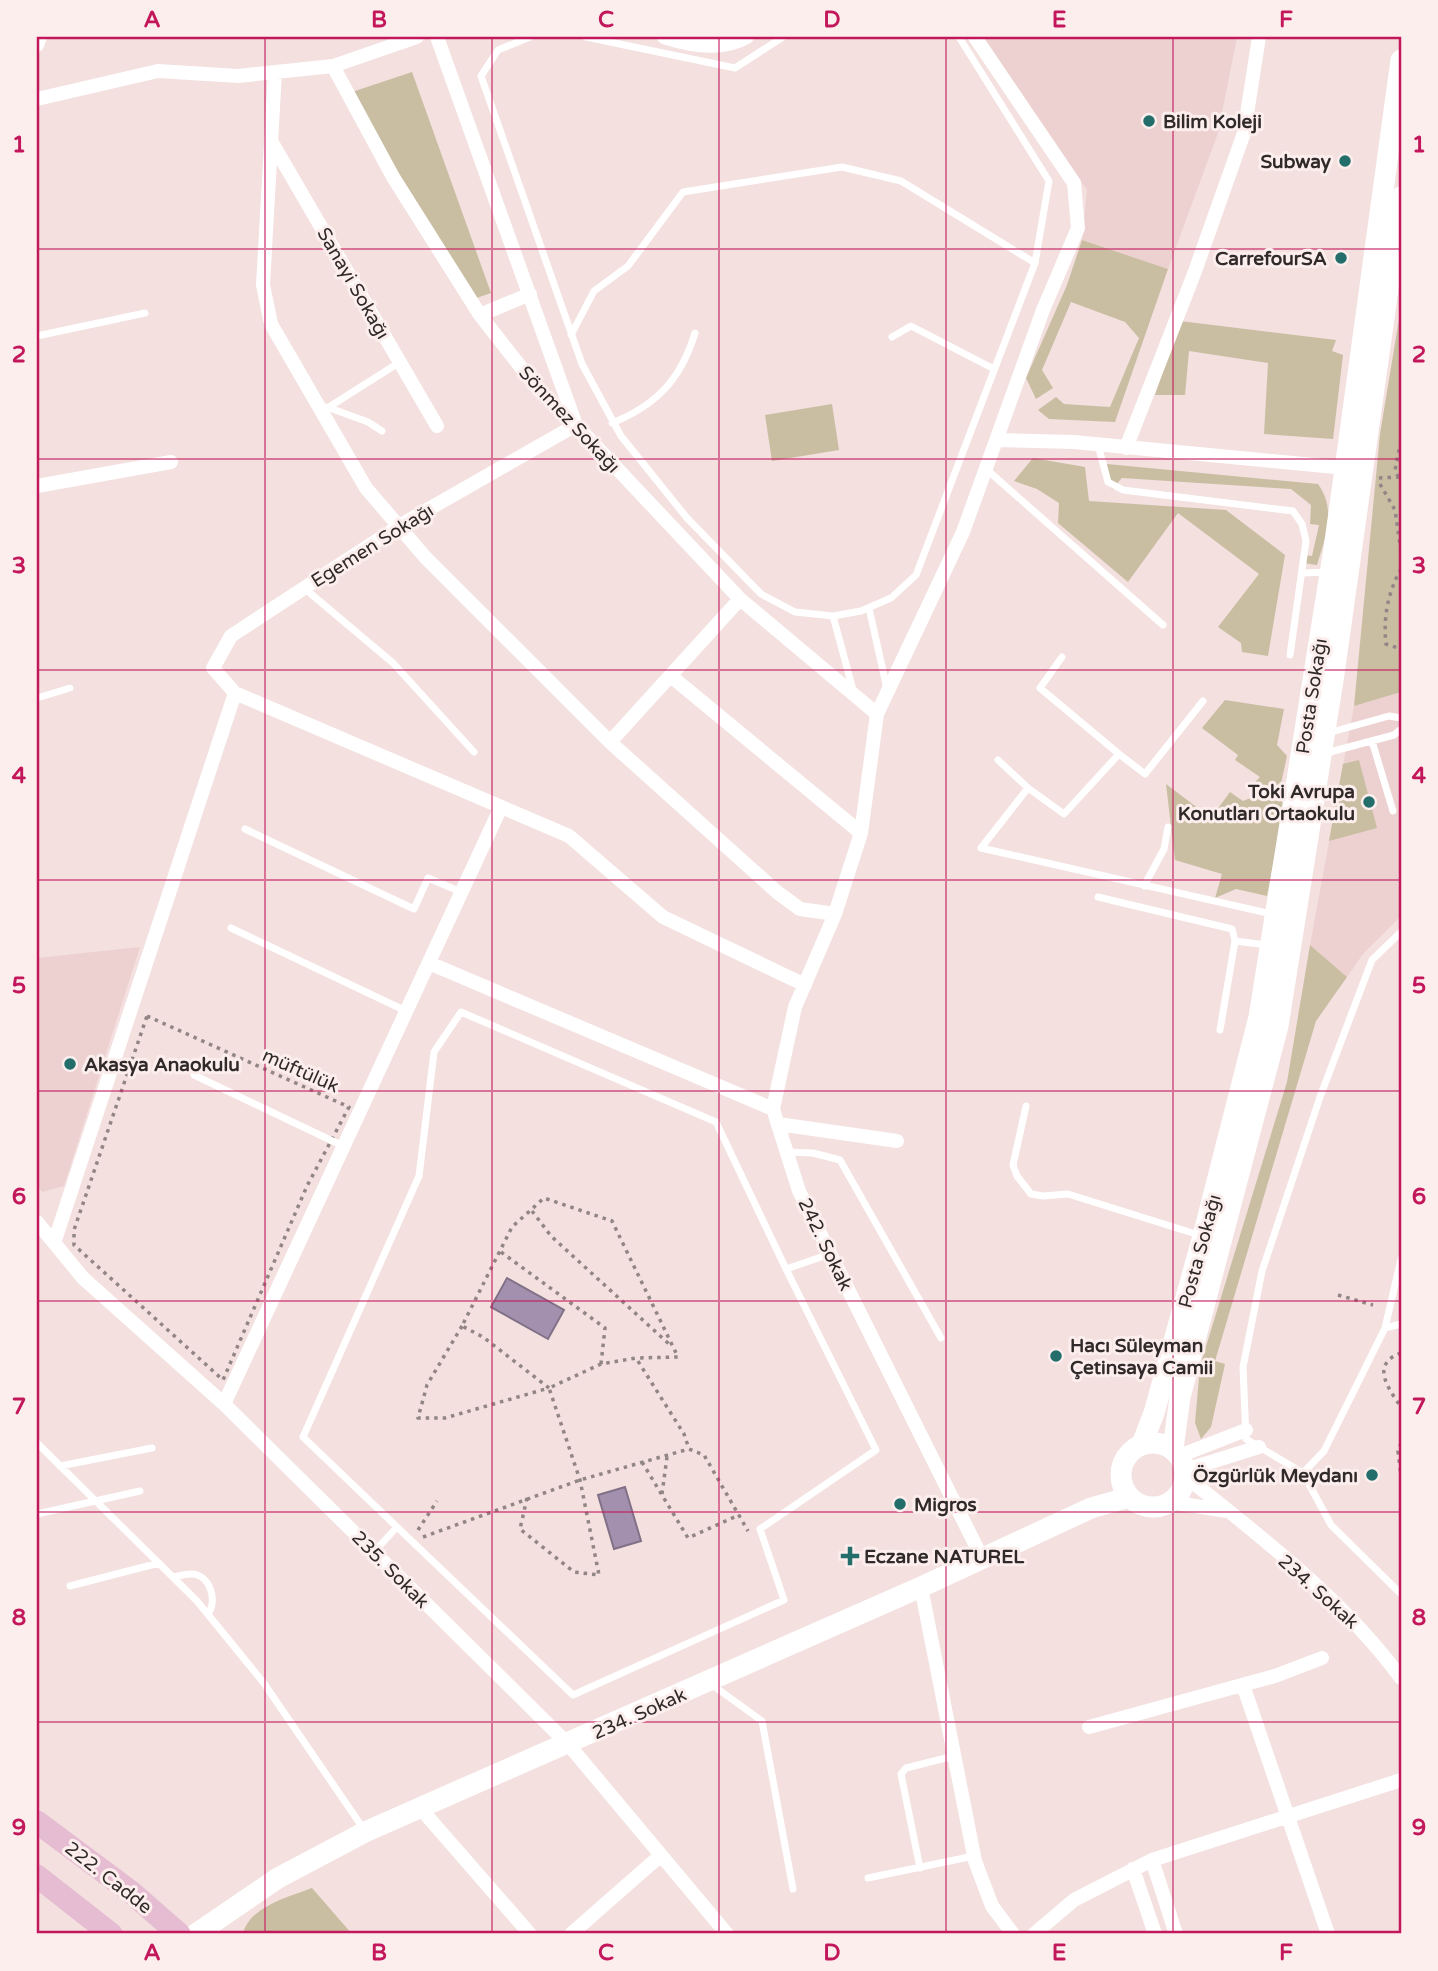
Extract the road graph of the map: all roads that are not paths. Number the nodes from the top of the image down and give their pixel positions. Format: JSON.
{"nodes":[{"id":1,"x":40,"y":37,"type":"edge"},
{"id":2,"x":417,"y":37,"type":"edge"},
{"id":3,"x":437,"y":37,"type":"edge"},
{"id":4,"x":530,"y":37,"type":"edge"},
{"id":5,"x":586,"y":37,"type":"edge"},
{"id":6,"x":664,"y":37,"type":"edge"},
{"id":7,"x":747,"y":37,"type":"edge"},
{"id":8,"x":783,"y":37,"type":"edge"},
{"id":9,"x":958,"y":37,"type":"edge"},
{"id":10,"x":975,"y":37,"type":"edge"},
{"id":11,"x":1259,"y":37,"type":"edge"},
{"id":12,"x":37,"y":45,"type":"edge"},
{"id":13,"x":1401,"y":60,"type":"edge"},
{"id":14,"x":333,"y":66,"type":"junction"},
{"id":15,"x":275,"y":72,"type":"junction"},
{"id":16,"x":37,"y":99,"type":"edge"},
{"id":17,"x":1398,"y":114,"type":"edge"},
{"id":18,"x":271,"y":141,"type":"junction"},
{"id":19,"x":1401,"y":197,"type":"edge"},
{"id":20,"x":1035,"y":263,"type":"junction"},
{"id":21,"x":530,"y":293,"type":"junction"},
{"id":22,"x":145,"y":313,"type":"dead end"},
{"id":23,"x":480,"y":315,"type":"junction"},
{"id":24,"x":695,"y":333,"type":"dead end"},
{"id":25,"x":571,"y":335,"type":"junction"},
{"id":26,"x":37,"y":336,"type":"edge"},
{"id":27,"x":892,"y":337,"type":"dead end"},
{"id":28,"x":400,"y":362,"type":"junction"},
{"id":29,"x":994,"y":369,"type":"junction"},
{"id":30,"x":324,"y":407,"type":"junction"},
{"id":31,"x":612,"y":423,"type":"junction"},
{"id":32,"x":576,"y":425,"type":"junction"},
{"id":33,"x":437,"y":426,"type":"dead end"},
{"id":34,"x":382,"y":431,"type":"dead end"},
{"id":35,"x":996,"y":440,"type":"junction"},
{"id":36,"x":1098,"y":445,"type":"junction"},
{"id":37,"x":1126,"y":448,"type":"junction"},
{"id":38,"x":171,"y":462,"type":"dead end"},
{"id":39,"x":985,"y":469,"type":"junction"},
{"id":40,"x":1360,"y":472,"type":"junction"},
{"id":41,"x":37,"y":486,"type":"edge"},
{"id":42,"x":399,"y":526,"type":"junction"},
{"id":43,"x":1330,"y":572,"type":"junction"},
{"id":44,"x":1302,"y":573,"type":"junction"},
{"id":45,"x":304,"y":588,"type":"junction"},
{"id":46,"x":740,"y":599,"type":"junction"},
{"id":47,"x":869,"y":608,"type":"junction"},
{"id":48,"x":833,"y":616,"type":"junction"},
{"id":49,"x":1163,"y":625,"type":"dead end"},
{"id":50,"x":1290,"y":655,"type":"dead end"},
{"id":51,"x":1062,"y":657,"type":"dead end"},
{"id":52,"x":671,"y":677,"type":"junction"},
{"id":53,"x":70,"y":688,"type":"dead end"},
{"id":54,"x":887,"y":690,"type":"junction"},
{"id":55,"x":235,"y":693,"type":"junction"},
{"id":56,"x":854,"y":693,"type":"junction"},
{"id":57,"x":37,"y":698,"type":"edge"},
{"id":58,"x":1203,"y":701,"type":"dead end"},
{"id":59,"x":877,"y":714,"type":"junction"},
{"id":60,"x":1401,"y":718,"type":"edge"},
{"id":61,"x":1401,"y":729,"type":"edge"},
{"id":62,"x":1372,"y":741,"type":"junction"},
{"id":63,"x":610,"y":742,"type":"junction"},
{"id":64,"x":1323,"y":744,"type":"junction"},
{"id":65,"x":474,"y":752,"type":"dead end"},
{"id":66,"x":1119,"y":754,"type":"junction"},
{"id":67,"x":998,"y":760,"type":"dead end"},
{"id":68,"x":1028,"y":788,"type":"junction"},
{"id":69,"x":501,"y":807,"type":"junction"},
{"id":70,"x":1393,"y":811,"type":"dead end"},
{"id":71,"x":1168,"y":827,"type":"dead end"},
{"id":72,"x":245,"y":829,"type":"dead end"},
{"id":73,"x":861,"y":834,"type":"junction"},
{"id":74,"x":1144,"y":886,"type":"junction"},
{"id":75,"x":461,"y":892,"type":"junction"},
{"id":76,"x":1098,"y":898,"type":"dead end"},
{"id":77,"x":835,"y":914,"type":"junction"},
{"id":78,"x":1276,"y":915,"type":"junction"},
{"id":79,"x":231,"y":928,"type":"dead end"},
{"id":80,"x":1401,"y":932,"type":"edge"},
{"id":81,"x":1235,"y":941,"type":"junction"},
{"id":82,"x":1271,"y":946,"type":"junction"},
{"id":83,"x":429,"y":963,"type":"junction"},
{"id":84,"x":805,"y":985,"type":"junction"},
{"id":85,"x":406,"y":1011,"type":"junction"},
{"id":86,"x":1220,"y":1030,"type":"dead end"},
{"id":87,"x":194,"y":1075,"type":"dead end"},
{"id":88,"x":1026,"y":1106,"type":"dead end"},
{"id":89,"x":775,"y":1116,"type":"junction"},
{"id":90,"x":897,"y":1142,"type":"dead end"},
{"id":91,"x":337,"y":1143,"type":"junction"},
{"id":92,"x":787,"y":1152,"type":"junction"},
{"id":93,"x":37,"y":1222,"type":"edge"},
{"id":94,"x":1203,"y":1237,"type":"junction"},
{"id":95,"x":54,"y":1242,"type":"junction"},
{"id":96,"x":831,"y":1254,"type":"junction"},
{"id":97,"x":1401,"y":1259,"type":"edge"},
{"id":98,"x":786,"y":1269,"type":"junction"},
{"id":99,"x":1401,"y":1324,"type":"edge"},
{"id":100,"x":1385,"y":1328,"type":"junction"},
{"id":101,"x":941,"y":1338,"type":"dead end"},
{"id":102,"x":224,"y":1404,"type":"junction"},
{"id":103,"x":1246,"y":1430,"type":"junction"},
{"id":104,"x":37,"y":1443,"type":"edge"},
{"id":105,"x":1142,"y":1444,"type":"junction"},
{"id":106,"x":1259,"y":1447,"type":"junction"},
{"id":107,"x":152,"y":1448,"type":"dead end"},
{"id":108,"x":1180,"y":1463,"type":"junction"},
{"id":109,"x":60,"y":1466,"type":"junction"},
{"id":110,"x":1303,"y":1473,"type":"junction"},
{"id":111,"x":1120,"y":1475,"type":"junction"},
{"id":112,"x":139,"y":1491,"type":"dead end"},
{"id":113,"x":1130,"y":1497,"type":"junction"},
{"id":114,"x":93,"y":1500,"type":"junction"},
{"id":115,"x":1170,"y":1502,"type":"junction"},
{"id":116,"x":1091,"y":1508,"type":"junction"},
{"id":117,"x":1228,"y":1511,"type":"junction"},
{"id":118,"x":37,"y":1514,"type":"edge"},
{"id":119,"x":397,"y":1527,"type":"junction"},
{"id":120,"x":374,"y":1552,"type":"junction"},
{"id":121,"x":982,"y":1558,"type":"junction"},
{"id":122,"x":159,"y":1563,"type":"junction"},
{"id":123,"x":173,"y":1577,"type":"junction"},
{"id":124,"x":70,"y":1586,"type":"dead end"},
{"id":125,"x":921,"y":1587,"type":"junction"},
{"id":126,"x":1401,"y":1594,"type":"edge"},
{"id":127,"x":208,"y":1614,"type":"junction"},
{"id":128,"x":1322,"y":1658,"type":"dead end"},
{"id":129,"x":1401,"y":1678,"type":"edge"},
{"id":130,"x":707,"y":1682,"type":"junction"},
{"id":131,"x":1243,"y":1685,"type":"junction"},
{"id":132,"x":1089,"y":1727,"type":"dead end"},
{"id":133,"x":568,"y":1744,"type":"junction"},
{"id":134,"x":955,"y":1755,"type":"junction"},
{"id":135,"x":1401,"y":1780,"type":"edge"},
{"id":136,"x":421,"y":1809,"type":"junction"},
{"id":137,"x":1289,"y":1814,"type":"junction"},
{"id":138,"x":37,"y":1822,"type":"edge"},
{"id":139,"x":365,"y":1832,"type":"junction"},
{"id":140,"x":661,"y":1855,"type":"junction"},
{"id":141,"x":974,"y":1856,"type":"junction"},
{"id":142,"x":1153,"y":1860,"type":"junction"},
{"id":143,"x":920,"y":1868,"type":"junction"},
{"id":144,"x":1133,"y":1869,"type":"junction"},
{"id":145,"x":37,"y":1876,"type":"edge"},
{"id":146,"x":868,"y":1878,"type":"dead end"},
{"id":147,"x":793,"y":1889,"type":"dead end"},
{"id":148,"x":111,"y":1934,"type":"edge"},
{"id":149,"x":179,"y":1934,"type":"edge"},
{"id":150,"x":196,"y":1934,"type":"edge"},
{"id":151,"x":530,"y":1934,"type":"edge"},
{"id":152,"x":571,"y":1934,"type":"edge"},
{"id":153,"x":727,"y":1934,"type":"edge"},
{"id":154,"x":1013,"y":1934,"type":"edge"},
{"id":155,"x":1034,"y":1934,"type":"edge"},
{"id":156,"x":1155,"y":1934,"type":"edge"},
{"id":157,"x":1176,"y":1934,"type":"edge"},
{"id":158,"x":1328,"y":1934,"type":"edge"}],
"edges":[{"from":1,"to":12,"type":"street"},
{"from":2,"to":14,"type":"street"},
{"from":3,"to":21,"type":"street"},
{"from":4,"to":25,"type":"lane"},
{"from":5,"to":8,"type":"lane"},
{"from":6,"to":7,"type":"street"},
{"from":9,"to":20,"type":"lane"},
{"from":10,"to":35,"type":"street","name":"242. Sokak"},
{"from":11,"to":37,"type":"street"},
{"from":13,"to":17,"type":"street","name":"Posta Sokağı"},
{"from":14,"to":15,"type":"street"},
{"from":14,"to":23,"type":"street","name":"Sönmez Sokağı"},
{"from":15,"to":16,"type":"street"},
{"from":15,"to":18,"type":"street"},
{"from":17,"to":40,"type":"street","name":"Posta Sokağı"},
{"from":18,"to":28,"type":"street","name":"Sanayi Sokağı"},
{"from":18,"to":30,"type":"street"},
{"from":19,"to":40,"type":"street","name":"Posta Sokağı"},
{"from":20,"to":25,"type":"lane"},
{"from":20,"to":29,"type":"lane"},
{"from":21,"to":23,"type":"street"},
{"from":21,"to":32,"type":"street"},
{"from":22,"to":26,"type":"lane"},
{"from":23,"to":32,"type":"street","name":"Sönmez Sokağı"},
{"from":24,"to":31,"type":"lane"},
{"from":25,"to":31,"type":"lane"},
{"from":27,"to":29,"type":"lane"},
{"from":28,"to":30,"type":"lane"},
{"from":28,"to":33,"type":"street","name":"Sanayi Sokağı"},
{"from":29,"to":47,"type":"lane"},
{"from":30,"to":34,"type":"lane"},
{"from":30,"to":42,"type":"street"},
{"from":31,"to":48,"type":"lane"},
{"from":32,"to":42,"type":"street","name":"Egemen Sokağı"},
{"from":32,"to":46,"type":"street","name":"Sönmez Sokağı"},
{"from":35,"to":36,"type":"street"},
{"from":35,"to":39,"type":"street","name":"242. Sokak"},
{"from":36,"to":37,"type":"street"},
{"from":36,"to":44,"type":"lane"},
{"from":37,"to":40,"type":"street"},
{"from":38,"to":41,"type":"street"},
{"from":39,"to":49,"type":"lane"},
{"from":39,"to":54,"type":"street","name":"242. Sokak"},
{"from":40,"to":43,"type":"street","name":"Posta Sokağı"},
{"from":40,"to":64,"type":"street","name":"Posta Sokağı"},
{"from":42,"to":45,"type":"street","name":"Egemen Sokağı"},
{"from":42,"to":63,"type":"street"},
{"from":43,"to":44,"type":"lane"},
{"from":43,"to":78,"type":"street","name":"Posta Sokağı"},
{"from":44,"to":50,"type":"lane"},
{"from":45,"to":55,"type":"street","name":"Egemen Sokağı"},
{"from":45,"to":65,"type":"lane"},
{"from":46,"to":52,"type":"street"},
{"from":46,"to":56,"type":"street","name":"Sönmez Sokağı"},
{"from":47,"to":48,"type":"lane"},
{"from":47,"to":54,"type":"lane"},
{"from":48,"to":56,"type":"lane"},
{"from":51,"to":66,"type":"lane"},
{"from":52,"to":63,"type":"street"},
{"from":52,"to":73,"type":"street"},
{"from":53,"to":57,"type":"lane"},
{"from":54,"to":59,"type":"street","name":"242. Sokak"},
{"from":55,"to":69,"type":"street"},
{"from":55,"to":95,"type":"street"},
{"from":56,"to":59,"type":"street","name":"Sönmez Sokağı"},
{"from":58,"to":66,"type":"lane"},
{"from":59,"to":73,"type":"street","name":"242. Sokak"},
{"from":60,"to":64,"type":"lane"},
{"from":61,"to":62,"type":"lane"},
{"from":62,"to":64,"type":"lane"},
{"from":62,"to":70,"type":"lane"},
{"from":63,"to":77,"type":"street"},
{"from":64,"to":108,"type":"street","name":"Posta Sokağı"},
{"from":66,"to":68,"type":"lane"},
{"from":67,"to":68,"type":"lane"},
{"from":68,"to":74,"type":"lane"},
{"from":69,"to":75,"type":"street"},
{"from":69,"to":84,"type":"street"},
{"from":71,"to":74,"type":"lane"},
{"from":72,"to":75,"type":"lane"},
{"from":73,"to":77,"type":"street","name":"242. Sokak"},
{"from":74,"to":78,"type":"lane"},
{"from":75,"to":83,"type":"street"},
{"from":76,"to":81,"type":"lane"},
{"from":77,"to":84,"type":"street","name":"242. Sokak"},
{"from":78,"to":82,"type":"street","name":"Posta Sokağı"},
{"from":79,"to":85,"type":"lane"},
{"from":80,"to":103,"type":"lane"},
{"from":81,"to":82,"type":"lane"},
{"from":81,"to":86,"type":"lane"},
{"from":82,"to":94,"type":"street","name":"Posta Sokağı"},
{"from":83,"to":85,"type":"street"},
{"from":83,"to":89,"type":"street"},
{"from":84,"to":89,"type":"street","name":"242. Sokak"},
{"from":85,"to":91,"type":"street"},
{"from":87,"to":91,"type":"lane"},
{"from":88,"to":94,"type":"lane"},
{"from":89,"to":90,"type":"street"},
{"from":89,"to":92,"type":"street","name":"242. Sokak"},
{"from":91,"to":102,"type":"street"},
{"from":92,"to":96,"type":"street","name":"242. Sokak"},
{"from":92,"to":101,"type":"lane"},
{"from":93,"to":95,"type":"street","name":"235. Sokak"},
{"from":94,"to":105,"type":"street","name":"Posta Sokağı"},
{"from":95,"to":102,"type":"street","name":"235. Sokak"},
{"from":96,"to":98,"type":"lane"},
{"from":96,"to":121,"type":"street","name":"242. Sokak"},
{"from":97,"to":100,"type":"lane"},
{"from":98,"to":119,"type":"lane"},
{"from":98,"to":119,"type":"lane"},
{"from":99,"to":100,"type":"lane"},
{"from":100,"to":110,"type":"lane"},
{"from":102,"to":120,"type":"street","name":"235. Sokak"},
{"from":103,"to":106,"type":"lane"},
{"from":103,"to":108,"type":"street"},
{"from":104,"to":109,"type":"lane"},
{"from":105,"to":108,"type":"street"},
{"from":105,"to":111,"type":"street"},
{"from":106,"to":108,"type":"street"},
{"from":106,"to":110,"type":"lane"},
{"from":107,"to":109,"type":"lane"},
{"from":108,"to":115,"type":"street"},
{"from":108,"to":117,"type":"street","name":"234. Sokak"},
{"from":109,"to":114,"type":"lane"},
{"from":110,"to":126,"type":"lane"},
{"from":111,"to":113,"type":"street"},
{"from":111,"to":116,"type":"street","name":"234. Sokak"},
{"from":112,"to":114,"type":"lane"},
{"from":113,"to":115,"type":"street"},
{"from":113,"to":116,"type":"street","name":"234. Sokak"},
{"from":114,"to":118,"type":"lane"},
{"from":114,"to":122,"type":"lane"},
{"from":115,"to":117,"type":"street"},
{"from":116,"to":121,"type":"street","name":"234. Sokak"},
{"from":117,"to":129,"type":"street","name":"234. Sokak"},
{"from":119,"to":120,"type":"lane"},
{"from":120,"to":133,"type":"street","name":"235. Sokak"},
{"from":121,"to":125,"type":"street","name":"234. Sokak"},
{"from":122,"to":123,"type":"lane"},
{"from":122,"to":124,"type":"lane"},
{"from":123,"to":127,"type":"lane"},
{"from":123,"to":127,"type":"lane"},
{"from":125,"to":130,"type":"street","name":"234. Sokak"},
{"from":125,"to":134,"type":"street"},
{"from":127,"to":139,"type":"lane"},
{"from":128,"to":131,"type":"street"},
{"from":130,"to":133,"type":"street","name":"234. Sokak"},
{"from":130,"to":147,"type":"lane"},
{"from":131,"to":132,"type":"street"},
{"from":131,"to":137,"type":"street"},
{"from":133,"to":136,"type":"street","name":"234. Sokak"},
{"from":133,"to":140,"type":"street","name":"235. Sokak"},
{"from":134,"to":141,"type":"street"},
{"from":134,"to":143,"type":"lane"},
{"from":135,"to":137,"type":"street"},
{"from":136,"to":139,"type":"street","name":"234. Sokak"},
{"from":136,"to":151,"type":"street"},
{"from":137,"to":142,"type":"street"},
{"from":137,"to":158,"type":"street"},
{"from":138,"to":149,"type":"main road","name":"222. Cadde"},
{"from":139,"to":150,"type":"street","name":"234. Sokak"},
{"from":140,"to":152,"type":"street"},
{"from":140,"to":153,"type":"street","name":"235. Sokak"},
{"from":141,"to":143,"type":"lane"},
{"from":141,"to":154,"type":"street"},
{"from":142,"to":144,"type":"street"},
{"from":142,"to":157,"type":"street"},
{"from":143,"to":146,"type":"lane"},
{"from":144,"to":155,"type":"street"},
{"from":144,"to":156,"type":"street"},
{"from":145,"to":148,"type":"main road"}]}
